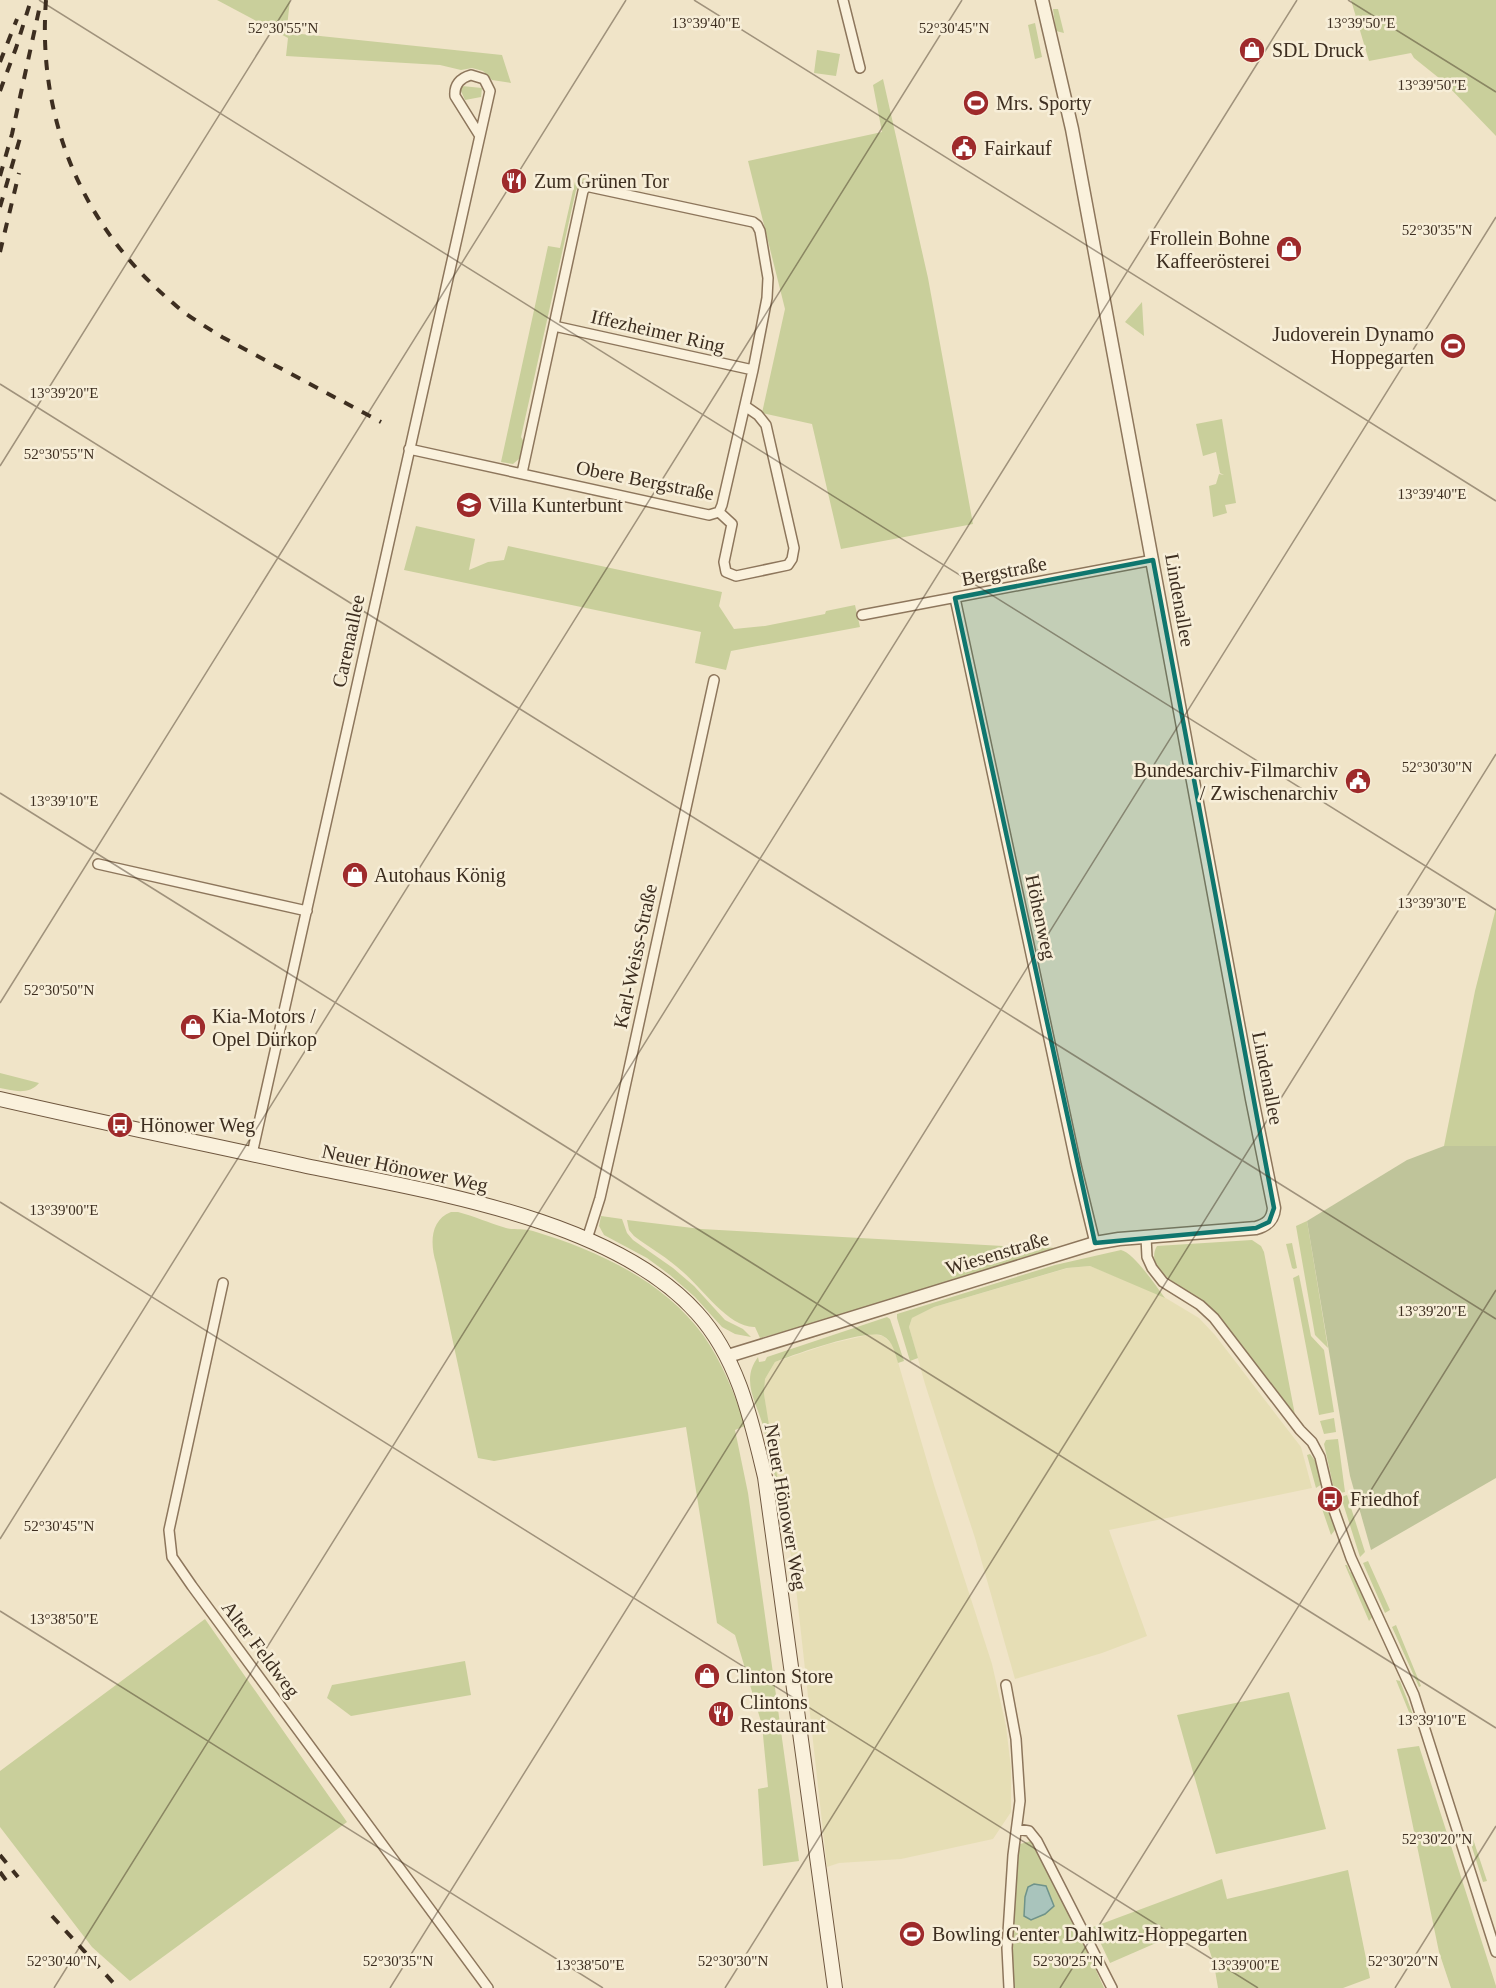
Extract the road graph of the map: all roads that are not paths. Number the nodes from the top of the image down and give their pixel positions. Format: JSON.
{"nodes":[{"id":1,"x":843,"y":0,"type":"edge"},
{"id":2,"x":1042,"y":0,"type":"edge"},
{"id":3,"x":860,"y":68,"type":"dead end"},
{"id":4,"x":480,"y":136,"type":"junction"},
{"id":5,"x":554,"y":326,"type":"junction"},
{"id":6,"x":753,"y":370,"type":"junction"},
{"id":7,"x":745,"y":406,"type":"junction"},
{"id":8,"x":409,"y":449,"type":"junction"},
{"id":9,"x":522,"y":473,"type":"junction"},
{"id":10,"x":719,"y":513,"type":"junction"},
{"id":11,"x":1153,"y":560,"type":"junction"},
{"id":12,"x":956,"y":598,"type":"junction"},
{"id":13,"x":862,"y":615,"type":"dead end"},
{"id":14,"x":714,"y":680,"type":"dead end"},
{"id":15,"x":98,"y":864,"type":"dead end"},
{"id":16,"x":307,"y":911,"type":"junction"},
{"id":17,"x":0,"y":1099,"type":"edge"},
{"id":18,"x":252,"y":1154,"type":"junction"},
{"id":19,"x":1274,"y":1208,"type":"joint"},
{"id":20,"x":1146,"y":1237,"type":"junction"},
{"id":21,"x":587,"y":1239,"type":"junction"},
{"id":22,"x":1095,"y":1243,"type":"junction"},
{"id":23,"x":223,"y":1283,"type":"dead end"},
{"id":24,"x":728,"y":1356,"type":"junction"},
{"id":25,"x":1006,"y":1685,"type":"dead end"},
{"id":26,"x":1017,"y":1829,"type":"junction"},
{"id":27,"x":1496,"y":1952,"type":"edge"},
{"id":28,"x":488,"y":1988,"type":"edge"},
{"id":29,"x":835,"y":1988,"type":"edge"},
{"id":30,"x":1009,"y":1988,"type":"edge"},
{"id":31,"x":1112,"y":1988,"type":"edge"}],
"edges":[{"from":1,"to":3,"type":"street"},
{"from":2,"to":11,"type":"street","name":"Lindenallee"},
{"from":4,"to":4,"type":"street","name":"Carenaallee"},
{"from":4,"to":8,"type":"street","name":"Carenaallee"},
{"from":5,"to":6,"type":"street","name":"Iffezheimer Ring"},
{"from":5,"to":6,"type":"street"},
{"from":5,"to":9,"type":"street"},
{"from":6,"to":7,"type":"street"},
{"from":7,"to":10,"type":"street"},
{"from":7,"to":10,"type":"street","name":"Obere Bergstraße"},
{"from":8,"to":9,"type":"street","name":"Obere Bergstraße"},
{"from":8,"to":16,"type":"street","name":"Carenaallee"},
{"from":9,"to":10,"type":"street","name":"Obere Bergstraße"},
{"from":11,"to":12,"type":"street","name":"Bergstraße"},
{"from":11,"to":19,"type":"street","name":"Lindenallee"},
{"from":12,"to":13,"type":"street","name":"Bergstraße"},
{"from":12,"to":22,"type":"street","name":"Höhenweg"},
{"from":14,"to":21,"type":"street","name":"Karl-Weiss-Straße"},
{"from":15,"to":16,"type":"street"},
{"from":16,"to":18,"type":"street","name":"Carenaallee"},
{"from":17,"to":18,"type":"main road","name":"Neuer Hönower Weg"},
{"from":18,"to":21,"type":"main road","name":"Neuer Hönower Weg"},
{"from":19,"to":20,"type":"street","name":"Wiesenstraße"},
{"from":20,"to":22,"type":"street","name":"Wiesenstraße"},
{"from":20,"to":27,"type":"street"},
{"from":21,"to":24,"type":"main road","name":"Neuer Hönower Weg"},
{"from":22,"to":24,"type":"street","name":"Wiesenstraße"},
{"from":23,"to":28,"type":"street","name":"Alter Feldweg"},
{"from":24,"to":29,"type":"main road","name":"Neuer Hönower Weg"},
{"from":25,"to":26,"type":"street"},
{"from":26,"to":30,"type":"street"},
{"from":26,"to":31,"type":"street"}]}
